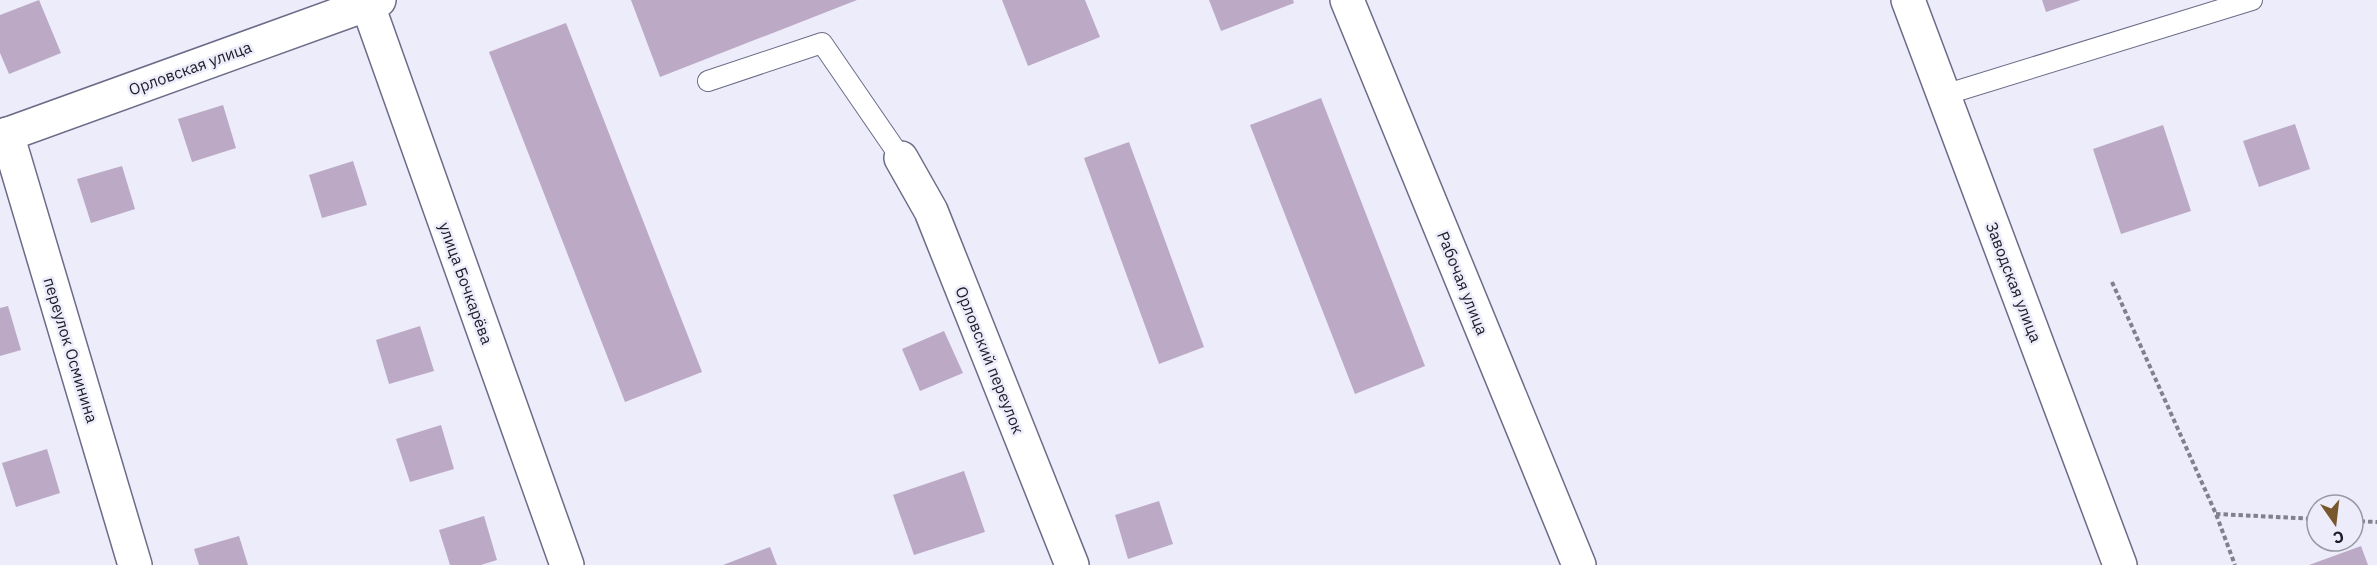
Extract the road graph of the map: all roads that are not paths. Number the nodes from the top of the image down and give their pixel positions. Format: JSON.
{"nodes":[{"id":1,"x":1347,"y":0,"type":"edge"},
{"id":2,"x":1908,"y":0,"type":"edge"},
{"id":3,"x":2252,"y":0,"type":"edge"},
{"id":4,"x":371,"y":2,"type":"edge"},
{"id":5,"x":708,"y":81,"type":"dead end"},
{"id":6,"x":1944,"y":95,"type":"junction"},
{"id":7,"x":3,"y":135,"type":"edge"},
{"id":8,"x":901,"y":158,"type":"joint"},
{"id":9,"x":135,"y":565,"type":"edge"},
{"id":10,"x":567,"y":565,"type":"edge"},
{"id":11,"x":1072,"y":565,"type":"edge"},
{"id":12,"x":1579,"y":565,"type":"edge"},
{"id":13,"x":2120,"y":565,"type":"edge"}],
"edges":[{"from":1,"to":12,"type":"street","name":"Рабочая улица"},
{"from":2,"to":6,"type":"street","name":"Заводская улица"},
{"from":3,"to":6,"type":"lane"},
{"from":4,"to":7,"type":"street","name":"Орловская улица"},
{"from":4,"to":10,"type":"street","name":"улица Бочкарёва"},
{"from":5,"to":8,"type":"lane"},
{"from":6,"to":13,"type":"street","name":"Заводская улица"},
{"from":7,"to":9,"type":"street","name":"переулок Осминина"},
{"from":8,"to":11,"type":"street","name":"Орловский переулок"}]}
